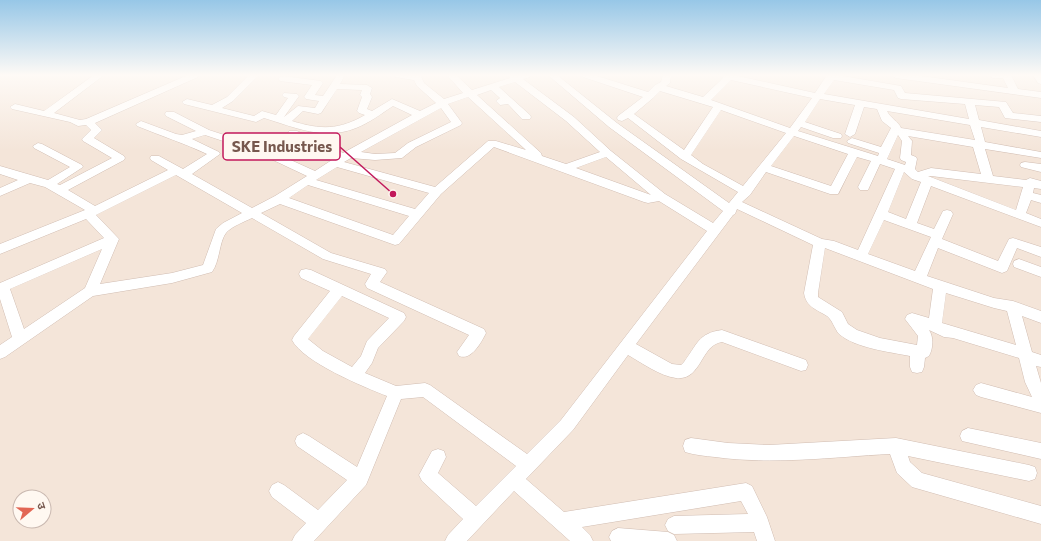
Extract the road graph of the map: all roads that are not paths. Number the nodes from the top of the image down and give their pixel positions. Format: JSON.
{"nodes":[{"id":1,"x":65,"y":100,"type":"edge"},
{"id":2,"x":138,"y":100,"type":"edge"},
{"id":3,"x":228,"y":100,"type":"edge"},
{"id":4,"x":292,"y":100,"type":"edge"},
{"id":5,"x":325,"y":100,"type":"edge"},
{"id":6,"x":366,"y":100,"type":"edge"},
{"id":7,"x":439,"y":100,"type":"edge"},
{"id":8,"x":449,"y":100,"type":"edge"},
{"id":9,"x":477,"y":100,"type":"edge"},
{"id":10,"x":509,"y":100,"type":"edge"},
{"id":11,"x":548,"y":100,"type":"edge"},
{"id":12,"x":582,"y":100,"type":"edge"},
{"id":13,"x":645,"y":100,"type":"edge"},
{"id":14,"x":814,"y":100,"type":"edge"},
{"id":15,"x":840,"y":100,"type":"edge"},
{"id":16,"x":949,"y":100,"type":"edge"},
{"id":17,"x":705,"y":101,"type":"edge"},
{"id":18,"x":187,"y":102,"type":"dead end"},
{"id":19,"x":969,"y":102,"type":"junction"},
{"id":20,"x":442,"y":103,"type":"junction"},
{"id":21,"x":860,"y":104,"type":"junction"},
{"id":22,"x":15,"y":107,"type":"dead end"},
{"id":23,"x":718,"y":107,"type":"junction"},
{"id":24,"x":881,"y":108,"type":"junction"},
{"id":25,"x":213,"y":109,"type":"junction"},
{"id":26,"x":46,"y":114,"type":"junction"},
{"id":27,"x":170,"y":114,"type":"dead end"},
{"id":28,"x":372,"y":114,"type":"junction"},
{"id":29,"x":628,"y":114,"type":"junction"},
{"id":30,"x":420,"y":115,"type":"junction"},
{"id":31,"x":927,"y":116,"type":"junction"},
{"id":32,"x":1009,"y":116,"type":"junction"},
{"id":33,"x":526,"y":117,"type":"dead end"},
{"id":34,"x":1041,"y":119,"type":"edge"},
{"id":35,"x":282,"y":120,"type":"junction"},
{"id":36,"x":88,"y":122,"type":"junction"},
{"id":37,"x":141,"y":124,"type":"dead end"},
{"id":38,"x":613,"y":126,"type":"junction"},
{"id":39,"x":977,"y":126,"type":"junction"},
{"id":40,"x":796,"y":127,"type":"junction"},
{"id":41,"x":205,"y":132,"type":"junction"},
{"id":42,"x":293,"y":133,"type":"dead end"},
{"id":43,"x":1015,"y":133,"type":"junction"},
{"id":44,"x":1041,"y":134,"type":"edge"},
{"id":45,"x":837,"y":136,"type":"dead end"},
{"id":46,"x":932,"y":137,"type":"junction"},
{"id":47,"x":182,"y":138,"type":"junction"},
{"id":48,"x":852,"y":142,"type":"junction"},
{"id":49,"x":1041,"y":142,"type":"edge"},
{"id":50,"x":979,"y":144,"type":"junction"},
{"id":51,"x":38,"y":146,"type":"dead end"},
{"id":52,"x":1023,"y":151,"type":"junction"},
{"id":53,"x":607,"y":153,"type":"junction"},
{"id":54,"x":1041,"y":155,"type":"edge"},
{"id":55,"x":685,"y":157,"type":"junction"},
{"id":56,"x":881,"y":157,"type":"junction"},
{"id":57,"x":155,"y":158,"type":"dead end"},
{"id":58,"x":343,"y":158,"type":"junction"},
{"id":59,"x":543,"y":161,"type":"junction"},
{"id":60,"x":1025,"y":165,"type":"dead end"},
{"id":61,"x":765,"y":168,"type":"junction"},
{"id":62,"x":1041,"y":168,"type":"edge"},
{"id":63,"x":564,"y":169,"type":"junction"},
{"id":64,"x":0,"y":170,"type":"edge"},
{"id":65,"x":908,"y":171,"type":"junction"},
{"id":66,"x":180,"y":172,"type":"junction"},
{"id":67,"x":311,"y":178,"type":"junction"},
{"id":68,"x":29,"y":179,"type":"junction"},
{"id":69,"x":988,"y":179,"type":"junction"},
{"id":70,"x":928,"y":180,"type":"junction"},
{"id":71,"x":49,"y":184,"type":"junction"},
{"id":72,"x":1035,"y":184,"type":"edge"},
{"id":73,"x":864,"y":188,"type":"dead end"},
{"id":74,"x":60,"y":190,"type":"junction"},
{"id":75,"x":0,"y":192,"type":"edge"},
{"id":76,"x":437,"y":192,"type":"junction"},
{"id":77,"x":746,"y":192,"type":"junction"},
{"id":78,"x":1026,"y":195,"type":"junction"},
{"id":79,"x":660,"y":197,"type":"junction"},
{"id":80,"x":968,"y":197,"type":"junction"},
{"id":81,"x":279,"y":199,"type":"junction"},
{"id":82,"x":1041,"y":199,"type":"edge"},
{"id":83,"x":733,"y":208,"type":"junction"},
{"id":84,"x":1022,"y":210,"type":"junction"},
{"id":85,"x":92,"y":213,"type":"junction"},
{"id":86,"x":252,"y":213,"type":"junction"},
{"id":87,"x":417,"y":214,"type":"junction"},
{"id":88,"x":881,"y":214,"type":"junction"},
{"id":89,"x":946,"y":214,"type":"dead end"},
{"id":90,"x":1041,"y":215,"type":"edge"},
{"id":91,"x":1041,"y":223,"type":"edge"},
{"id":92,"x":910,"y":225,"type":"junction"},
{"id":93,"x":714,"y":230,"type":"junction"},
{"id":94,"x":113,"y":239,"type":"junction"},
{"id":95,"x":937,"y":239,"type":"junction"},
{"id":96,"x":820,"y":243,"type":"junction"},
{"id":97,"x":0,"y":249,"type":"edge"},
{"id":98,"x":1041,"y":252,"type":"edge"},
{"id":99,"x":861,"y":256,"type":"junction"},
{"id":100,"x":1019,"y":264,"type":"dead end"},
{"id":101,"x":1041,"y":272,"type":"edge"},
{"id":102,"x":306,"y":274,"type":"dead end"},
{"id":103,"x":919,"y":278,"type":"junction"},
{"id":104,"x":940,"y":286,"type":"junction"},
{"id":105,"x":1,"y":288,"type":"edge"},
{"id":106,"x":339,"y":290,"type":"junction"},
{"id":107,"x":90,"y":291,"type":"junction"},
{"id":108,"x":1013,"y":306,"type":"junction"},
{"id":109,"x":1041,"y":317,"type":"edge"},
{"id":110,"x":935,"y":326,"type":"junction"},
{"id":111,"x":20,"y":339,"type":"junction"},
{"id":112,"x":626,"y":346,"type":"junction"},
{"id":113,"x":918,"y":351,"type":"junction"},
{"id":114,"x":464,"y":352,"type":"dead end"},
{"id":115,"x":0,"y":353,"type":"edge"},
{"id":116,"x":1026,"y":355,"type":"junction"},
{"id":117,"x":1041,"y":361,"type":"edge"},
{"id":118,"x":801,"y":365,"type":"dead end"},
{"id":119,"x":917,"y":367,"type":"dead end"},
{"id":120,"x":354,"y":376,"type":"junction"},
{"id":121,"x":981,"y":390,"type":"dead end"},
{"id":122,"x":396,"y":393,"type":"junction"},
{"id":123,"x":1041,"y":399,"type":"edge"},
{"id":124,"x":1041,"y":406,"type":"edge"},
{"id":125,"x":968,"y":436,"type":"dead end"},
{"id":126,"x":303,"y":441,"type":"dead end"},
{"id":127,"x":691,"y":446,"type":"dead end"},
{"id":128,"x":896,"y":446,"type":"junction"},
{"id":129,"x":1041,"y":451,"type":"edge"},
{"id":130,"x":438,"y":457,"type":"dead end"},
{"id":131,"x":528,"y":465,"type":"junction"},
{"id":132,"x":1029,"y":473,"type":"dead end"},
{"id":133,"x":360,"y":479,"type":"junction"},
{"id":134,"x":514,"y":480,"type":"junction"},
{"id":135,"x":278,"y":491,"type":"dead end"},
{"id":136,"x":1041,"y":515,"type":"edge"},
{"id":137,"x":476,"y":518,"type":"junction"},
{"id":138,"x":562,"y":521,"type":"junction"},
{"id":139,"x":319,"y":522,"type":"junction"},
{"id":140,"x":761,"y":523,"type":"junction"},
{"id":141,"x":671,"y":533,"type":"edge"},
{"id":142,"x":618,"y":537,"type":"dead end"},
{"id":143,"x":301,"y":541,"type":"edge"},
{"id":144,"x":454,"y":541,"type":"edge"},
{"id":145,"x":584,"y":541,"type":"edge"},
{"id":146,"x":766,"y":541,"type":"edge"}],
"edges":[{"from":1,"to":26,"type":"street"},
{"from":2,"to":36,"type":"street"},
{"from":3,"to":25,"type":"street"},
{"from":4,"to":35,"type":"street"},
{"from":5,"to":35,"type":"street"},
{"from":6,"to":28,"type":"street"},
{"from":7,"to":20,"type":"street"},
{"from":8,"to":20,"type":"street"},
{"from":9,"to":59,"type":"street"},
{"from":10,"to":33,"type":"street"},
{"from":11,"to":53,"type":"street"},
{"from":12,"to":38,"type":"street"},
{"from":13,"to":29,"type":"street"},
{"from":14,"to":40,"type":"street"},
{"from":15,"to":21,"type":"street"},
{"from":16,"to":19,"type":"street"},
{"from":17,"to":23,"type":"street"},
{"from":18,"to":25,"type":"street"},
{"from":19,"to":32,"type":"street"},
{"from":19,"to":39,"type":"street"},
{"from":20,"to":30,"type":"street"},
{"from":20,"to":58,"type":"street"},
{"from":21,"to":24,"type":"street"},
{"from":21,"to":48,"type":"street"},
{"from":22,"to":26,"type":"street"},
{"from":23,"to":40,"type":"street"},
{"from":23,"to":55,"type":"street"},
{"from":24,"to":31,"type":"street"},
{"from":24,"to":56,"type":"street"},
{"from":25,"to":35,"type":"street"},
{"from":26,"to":36,"type":"street"},
{"from":27,"to":41,"type":"street"},
{"from":28,"to":30,"type":"street"},
{"from":28,"to":35,"type":"street"},
{"from":29,"to":38,"type":"street"},
{"from":29,"to":55,"type":"street"},
{"from":30,"to":58,"type":"street"},
{"from":31,"to":39,"type":"street"},
{"from":31,"to":46,"type":"street"},
{"from":32,"to":34,"type":"street"},
{"from":32,"to":43,"type":"street"},
{"from":36,"to":74,"type":"street"},
{"from":37,"to":47,"type":"street"},
{"from":38,"to":83,"type":"street"},
{"from":39,"to":43,"type":"street"},
{"from":39,"to":50,"type":"street"},
{"from":40,"to":45,"type":"street"},
{"from":40,"to":48,"type":"street"},
{"from":40,"to":61,"type":"street"},
{"from":41,"to":47,"type":"street"},
{"from":41,"to":67,"type":"street"},
{"from":42,"to":58,"type":"street"},
{"from":43,"to":44,"type":"street"},
{"from":43,"to":49,"type":"street"},
{"from":43,"to":52,"type":"street"},
{"from":46,"to":50,"type":"street"},
{"from":46,"to":65,"type":"street"},
{"from":47,"to":66,"type":"street"},
{"from":48,"to":56,"type":"street"},
{"from":48,"to":61,"type":"street"},
{"from":50,"to":52,"type":"street"},
{"from":50,"to":69,"type":"street"},
{"from":51,"to":71,"type":"street"},
{"from":52,"to":54,"type":"street"},
{"from":53,"to":63,"type":"street"},
{"from":53,"to":79,"type":"street"},
{"from":55,"to":77,"type":"street"},
{"from":56,"to":65,"type":"street"},
{"from":56,"to":73,"type":"street"},
{"from":57,"to":66,"type":"street"},
{"from":58,"to":67,"type":"street"},
{"from":58,"to":76,"type":"street"},
{"from":59,"to":63,"type":"street"},
{"from":59,"to":76,"type":"street"},
{"from":60,"to":62,"type":"street"},
{"from":61,"to":77,"type":"street"},
{"from":63,"to":79,"type":"street"},
{"from":64,"to":68,"type":"street"},
{"from":65,"to":69,"type":"street"},
{"from":65,"to":70,"type":"street"},
{"from":65,"to":88,"type":"street"},
{"from":66,"to":85,"type":"street"},
{"from":66,"to":86,"type":"street"},
{"from":67,"to":81,"type":"street"},
{"from":67,"to":87,"type":"street"},
{"from":68,"to":71,"type":"street"},
{"from":68,"to":75,"type":"street"},
{"from":69,"to":72,"type":"street"},
{"from":70,"to":80,"type":"street"},
{"from":70,"to":92,"type":"street"},
{"from":71,"to":74,"type":"street"},
{"from":72,"to":78,"type":"street"},
{"from":74,"to":85,"type":"street"},
{"from":76,"to":87,"type":"street"},
{"from":77,"to":83,"type":"street"},
{"from":78,"to":82,"type":"street"},
{"from":78,"to":84,"type":"street"},
{"from":79,"to":93,"type":"street"},
{"from":80,"to":84,"type":"street"},
{"from":80,"to":91,"type":"street"},
{"from":81,"to":86,"type":"street"},
{"from":81,"to":87,"type":"street"},
{"from":83,"to":93,"type":"street"},
{"from":83,"to":96,"type":"street"},
{"from":84,"to":90,"type":"street"},
{"from":85,"to":94,"type":"street"},
{"from":85,"to":97,"type":"street"},
{"from":86,"to":107,"type":"street"},
{"from":86,"to":114,"type":"street"},
{"from":88,"to":92,"type":"street"},
{"from":88,"to":99,"type":"street"},
{"from":89,"to":95,"type":"street"},
{"from":92,"to":95,"type":"street"},
{"from":93,"to":112,"type":"street"},
{"from":94,"to":105,"type":"street"},
{"from":94,"to":107,"type":"street"},
{"from":95,"to":98,"type":"street"},
{"from":95,"to":103,"type":"street"},
{"from":96,"to":99,"type":"street"},
{"from":96,"to":113,"type":"street"},
{"from":99,"to":103,"type":"street"},
{"from":100,"to":101,"type":"street"},
{"from":102,"to":106,"type":"street"},
{"from":103,"to":104,"type":"street"},
{"from":104,"to":108,"type":"street"},
{"from":104,"to":110,"type":"street"},
{"from":105,"to":111,"type":"street"},
{"from":106,"to":120,"type":"street"},
{"from":106,"to":120,"type":"street"},
{"from":107,"to":111,"type":"street"},
{"from":108,"to":109,"type":"street"},
{"from":108,"to":116,"type":"street"},
{"from":110,"to":113,"type":"street"},
{"from":110,"to":116,"type":"street"},
{"from":111,"to":115,"type":"street"},
{"from":112,"to":118,"type":"street"},
{"from":112,"to":131,"type":"street"},
{"from":113,"to":119,"type":"street"},
{"from":116,"to":117,"type":"street"},
{"from":116,"to":123,"type":"street"},
{"from":120,"to":122,"type":"street"},
{"from":121,"to":124,"type":"street"},
{"from":122,"to":131,"type":"street"},
{"from":122,"to":133,"type":"street"},
{"from":125,"to":129,"type":"street"},
{"from":126,"to":133,"type":"street"},
{"from":127,"to":128,"type":"street"},
{"from":128,"to":132,"type":"street"},
{"from":128,"to":136,"type":"street"},
{"from":130,"to":137,"type":"street"},
{"from":131,"to":134,"type":"street"},
{"from":133,"to":139,"type":"street"},
{"from":134,"to":137,"type":"street"},
{"from":134,"to":138,"type":"street"},
{"from":135,"to":139,"type":"street"},
{"from":137,"to":144,"type":"street"},
{"from":138,"to":140,"type":"street"},
{"from":138,"to":145,"type":"street"},
{"from":139,"to":143,"type":"street"},
{"from":140,"to":141,"type":"street"},
{"from":140,"to":146,"type":"street"},
{"from":141,"to":142,"type":"street"}]}
